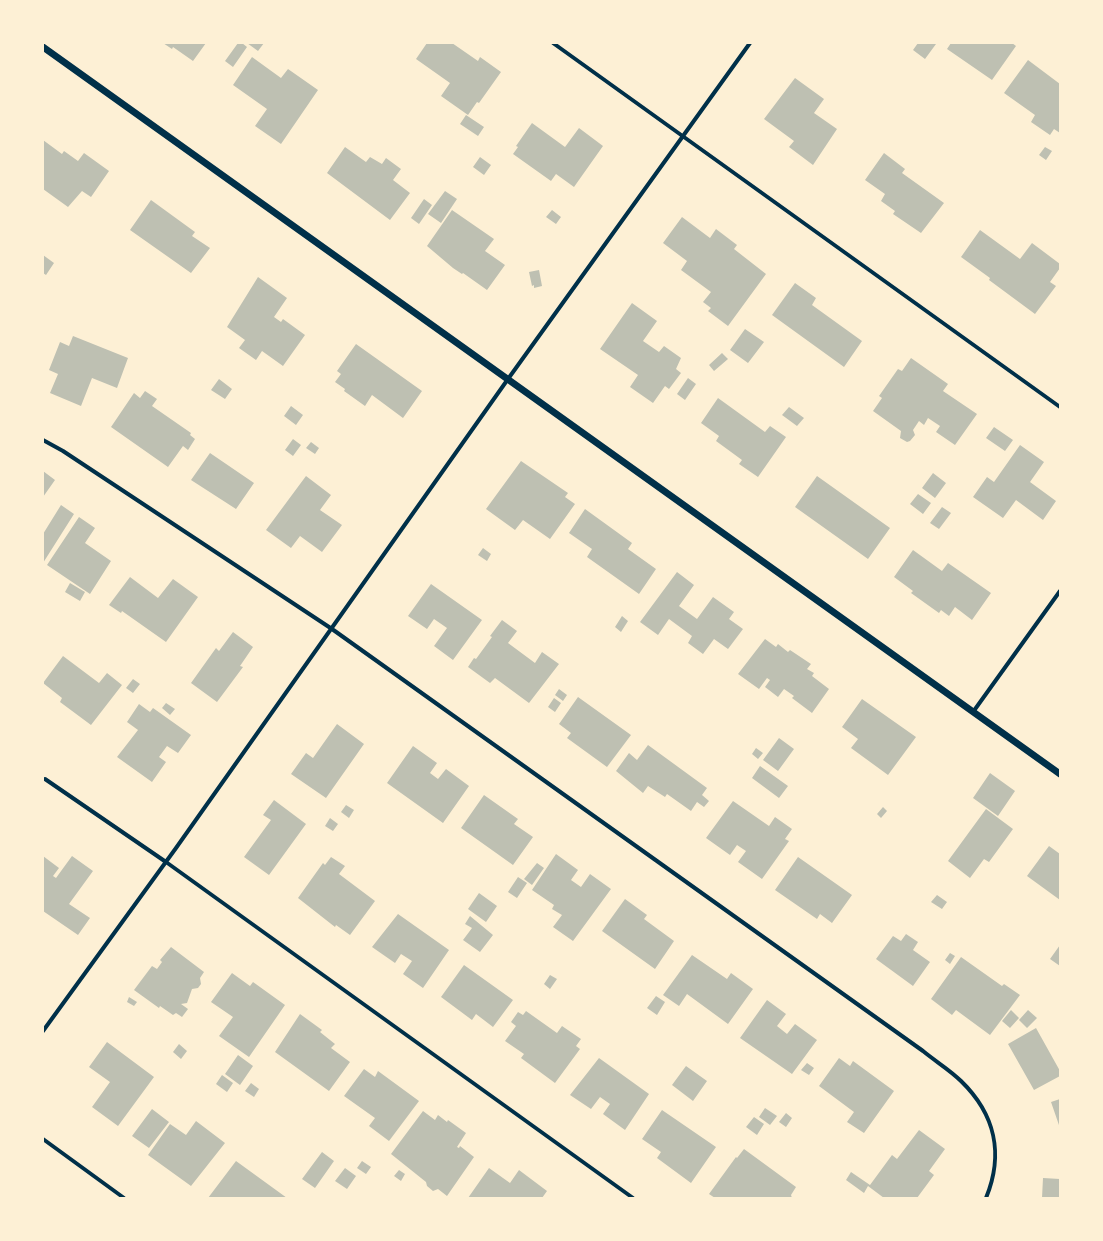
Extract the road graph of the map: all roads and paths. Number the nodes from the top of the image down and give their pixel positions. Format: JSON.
{"nodes":[{"id":1,"x":553,"y":43,"type":"edge"},
{"id":2,"x":750,"y":43,"type":"edge"},
{"id":3,"x":43,"y":47,"type":"edge"},
{"id":4,"x":685,"y":136,"type":"junction"},
{"id":5,"x":508,"y":379,"type":"junction"},
{"id":6,"x":1060,"y":407,"type":"edge"},
{"id":7,"x":43,"y":440,"type":"edge"},
{"id":8,"x":1060,"y":591,"type":"edge"},
{"id":9,"x":332,"y":629,"type":"junction"},
{"id":10,"x":973,"y":712,"type":"junction"},
{"id":11,"x":1060,"y":774,"type":"edge"},
{"id":12,"x":45,"y":779,"type":"dead end"},
{"id":13,"x":166,"y":862,"type":"junction"},
{"id":14,"x":43,"y":1031,"type":"edge"},
{"id":15,"x":43,"y":1139,"type":"edge"},
{"id":16,"x":124,"y":1198,"type":"edge"},
{"id":17,"x":633,"y":1198,"type":"edge"},
{"id":18,"x":986,"y":1198,"type":"edge"}],
"edges":[{"from":1,"to":4,"type":"street"},
{"from":2,"to":4,"type":"street"},
{"from":3,"to":5,"type":"street"},
{"from":4,"to":5,"type":"street"},
{"from":4,"to":6,"type":"street"},
{"from":5,"to":9,"type":"street"},
{"from":5,"to":10,"type":"street"},
{"from":7,"to":9,"type":"street"},
{"from":8,"to":10,"type":"street"},
{"from":9,"to":13,"type":"street"},
{"from":9,"to":18,"type":"street"},
{"from":10,"to":11,"type":"street"},
{"from":12,"to":13,"type":"street"},
{"from":13,"to":14,"type":"street"},
{"from":13,"to":17,"type":"street"},
{"from":15,"to":16,"type":"street"}]}
